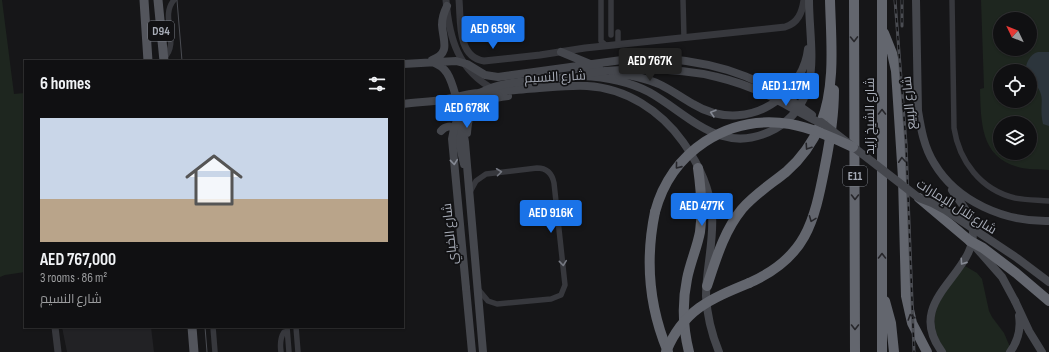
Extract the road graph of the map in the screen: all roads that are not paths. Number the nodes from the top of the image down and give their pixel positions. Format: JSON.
{"nodes":[{"id":1,"x":144,"y":0,"type":"edge"},
{"id":2,"x":158,"y":0,"type":"edge"},
{"id":3,"x":174,"y":0,"type":"edge"},
{"id":4,"x":459,"y":0,"type":"edge"},
{"id":5,"x":601,"y":0,"type":"edge"},
{"id":6,"x":611,"y":0,"type":"edge"},
{"id":7,"x":682,"y":0,"type":"edge"},
{"id":8,"x":804,"y":0,"type":"edge"},
{"id":9,"x":809,"y":0,"type":"edge"},
{"id":10,"x":830,"y":0,"type":"edge"},
{"id":11,"x":854,"y":0,"type":"edge"},
{"id":12,"x":882,"y":0,"type":"edge"},
{"id":13,"x":916,"y":0,"type":"edge"},
{"id":14,"x":952,"y":0,"type":"edge"},
{"id":15,"x":446,"y":2,"type":"edge"},
{"id":16,"x":810,"y":28,"type":"junction"},
{"id":17,"x":882,"y":29,"type":"junction"},
{"id":18,"x":618,"y":32,"type":"dead end"},
{"id":19,"x":612,"y":35,"type":"dead end"},
{"id":20,"x":684,"y":38,"type":"junction"},
{"id":21,"x":618,"y":45,"type":"junction"},
{"id":22,"x":607,"y":46,"type":"junction"},
{"id":23,"x":561,"y":52,"type":"junction"},
{"id":24,"x":831,"y":57,"type":"junction"},
{"id":25,"x":148,"y":60,"type":"edge"},
{"id":26,"x":164,"y":60,"type":"edge"},
{"id":27,"x":429,"y":62,"type":"junction"},
{"id":28,"x":464,"y":62,"type":"junction"},
{"id":29,"x":404,"y":64,"type":"edge"},
{"id":30,"x":591,"y":65,"type":"junction"},
{"id":31,"x":573,"y":67,"type":"junction"},
{"id":32,"x":448,"y":75,"type":"junction"},
{"id":33,"x":579,"y":76,"type":"junction"},
{"id":34,"x":529,"y":89,"type":"junction"},
{"id":35,"x":499,"y":92,"type":"junction"},
{"id":36,"x":455,"y":97,"type":"junction"},
{"id":37,"x":417,"y":102,"type":"junction"},
{"id":38,"x":404,"y":104,"type":"edge"},
{"id":39,"x":825,"y":125,"type":"junction"},
{"id":40,"x":442,"y":131,"type":"dead end"},
{"id":41,"x":465,"y":142,"type":"junction"},
{"id":42,"x":853,"y":147,"type":"junction"},
{"id":43,"x":698,"y":168,"type":"junction"},
{"id":44,"x":468,"y":174,"type":"junction"},
{"id":45,"x":944,"y":178,"type":"junction"},
{"id":46,"x":469,"y":193,"type":"junction"},
{"id":47,"x":919,"y":198,"type":"junction"},
{"id":48,"x":1049,"y":201,"type":"edge"},
{"id":49,"x":1049,"y":221,"type":"edge"},
{"id":50,"x":970,"y":241,"type":"junction"},
{"id":51,"x":1049,"y":282,"type":"edge"},
{"id":52,"x":707,"y":286,"type":"junction"},
{"id":53,"x":478,"y":288,"type":"junction"},
{"id":54,"x":882,"y":294,"type":"junction"},
{"id":55,"x":1015,"y":301,"type":"junction"},
{"id":56,"x":1049,"y":301,"type":"edge"},
{"id":57,"x":55,"y":328,"type":"edge"},
{"id":58,"x":192,"y":328,"type":"edge"},
{"id":59,"x":213,"y":328,"type":"edge"},
{"id":60,"x":296,"y":328,"type":"edge"},
{"id":61,"x":287,"y":329,"type":"edge"},
{"id":62,"x":470,"y":329,"type":"junction"},
{"id":63,"x":484,"y":350,"type":"edge"},
{"id":64,"x":58,"y":352,"type":"edge"},
{"id":65,"x":194,"y":352,"type":"edge"},
{"id":66,"x":215,"y":352,"type":"edge"},
{"id":67,"x":281,"y":352,"type":"edge"},
{"id":68,"x":289,"y":352,"type":"edge"},
{"id":69,"x":298,"y":352,"type":"edge"},
{"id":70,"x":468,"y":352,"type":"edge"},
{"id":71,"x":472,"y":352,"type":"edge"},
{"id":72,"x":667,"y":352,"type":"edge"},
{"id":73,"x":689,"y":352,"type":"edge"},
{"id":74,"x":719,"y":352,"type":"edge"},
{"id":75,"x":855,"y":352,"type":"edge"},
{"id":76,"x":882,"y":352,"type":"edge"},
{"id":77,"x":894,"y":352,"type":"edge"},
{"id":78,"x":927,"y":352,"type":"edge"},
{"id":79,"x":942,"y":352,"type":"edge"},
{"id":80,"x":1010,"y":352,"type":"edge"},
{"id":81,"x":1042,"y":352,"type":"edge"}],
"edges":[{"from":1,"to":25,"type":"main road","number":"D94"},
{"from":2,"to":26,"type":"main road","number":"D94"},
{"from":3,"to":26,"type":"street"},
{"from":4,"to":23,"type":"street"},
{"from":5,"to":22,"type":"street"},
{"from":6,"to":19,"type":"street"},
{"from":7,"to":20,"type":"street"},
{"from":8,"to":20,"type":"street"},
{"from":9,"to":16,"type":"main road"},
{"from":10,"to":24,"type":"highway"},
{"from":11,"to":75,"type":"highway","name":"شارع الشيخ زايد","number":"E11","one_way":true},
{"from":12,"to":17,"type":"highway","name":"شارع الشيخ زايد","number":"E11"},
{"from":13,"to":45,"type":"main road","name":"شارع الربيع"},
{"from":14,"to":48,"type":"street"},
{"from":15,"to":27,"type":"main road"},
{"from":15,"to":28,"type":"street"},
{"from":16,"to":31,"type":"main road","one_way":true},
{"from":16,"to":33,"type":"main road"},
{"from":54,"to":17,"type":"highway","name":"شارع الشيخ زايد","number":"E11","one_way":true},
{"from":78,"to":17,"type":"highway","one_way":true},
{"from":18,"to":21,"type":"street"},
{"from":20,"to":21,"type":"street"},
{"from":21,"to":22,"type":"street"},
{"from":22,"to":23,"type":"street"},
{"from":23,"to":30,"type":"main road"},
{"from":24,"to":52,"type":"highway","one_way":true},
{"from":24,"to":72,"type":"highway","one_way":true,"bridge":true},
{"from":27,"to":28,"type":"main road"},
{"from":27,"to":29,"type":"main road"},
{"from":27,"to":32,"type":"main road"},
{"from":28,"to":31,"type":"main road","name":"شارع النسيم"},
{"from":28,"to":35,"type":"street"},
{"from":30,"to":31,"type":"main road","name":"شارع النسيم"},
{"from":30,"to":39,"type":"main road","name":"شارع النسيم","bridge":true},
{"from":32,"to":36,"type":"main road","name":"شارع الخياي"},
{"from":32,"to":37,"type":"main road"},
{"from":33,"to":39,"type":"main road","bridge":true},
{"from":33,"to":62,"type":"main road","name":"شارع الخياي","one_way":true,"bridge":true},
{"from":34,"to":35,"type":"main road","name":"شارع النسيم"},
{"from":34,"to":41,"type":"main road"},
{"from":34,"to":43,"type":"main road","name":"شارع النسيم"},
{"from":35,"to":36,"type":"main road","name":"شارع النسيم"},
{"from":36,"to":37,"type":"main road","name":"شارع النسيم"},
{"from":36,"to":41,"type":"main road","name":"شارع الخياي"},
{"from":37,"to":38,"type":"main road","name":"شارع النسيم"},
{"from":39,"to":42,"type":"main road","bridge":true},
{"from":40,"to":44,"type":"main road"},
{"from":41,"to":44,"type":"main road","name":"شارع الخياي"},
{"from":42,"to":47,"type":"main road","name":"شارع تلال الإمارات","bridge":true},
{"from":42,"to":72,"type":"highway","one_way":true,"bridge":true},
{"from":43,"to":52,"type":"main road","name":"شارع النسيم"},
{"from":43,"to":73,"type":"highway"},
{"from":44,"to":46,"type":"main road","name":"شارع الخياي"},
{"from":45,"to":49,"type":"main road","name":"شارع الربيع"},
{"from":45,"to":79,"type":"main road","one_way":true},
{"from":46,"to":53,"type":"main road","name":"شارع الخياي"},
{"from":46,"to":53,"type":"street","one_way":true},
{"from":47,"to":50,"type":"highway","bridge":true},
{"from":47,"to":51,"type":"main road","name":"شارع تلال الإمارات","bridge":true},
{"from":50,"to":55,"type":"main road","bridge":true},
{"from":50,"to":56,"type":"highway","bridge":true},
{"from":52,"to":74,"type":"main road","name":"شارع النسيم"},
{"from":53,"to":63,"type":"main road","name":"شارع الخياي"},
{"from":54,"to":76,"type":"highway","name":"شارع الشيخ زايد","number":"E11"},
{"from":54,"to":77,"type":"highway"},
{"from":55,"to":80,"type":"main road"},
{"from":55,"to":81,"type":"main road"},
{"from":57,"to":64,"type":"street"},
{"from":58,"to":65,"type":"main road"},
{"from":59,"to":66,"type":"street"},
{"from":60,"to":69,"type":"street"},
{"from":61,"to":67,"type":"street"},
{"from":61,"to":68,"type":"street"},
{"from":62,"to":70,"type":"main road"},
{"from":62,"to":71,"type":"main road","name":"شارع الخياي"}]}
